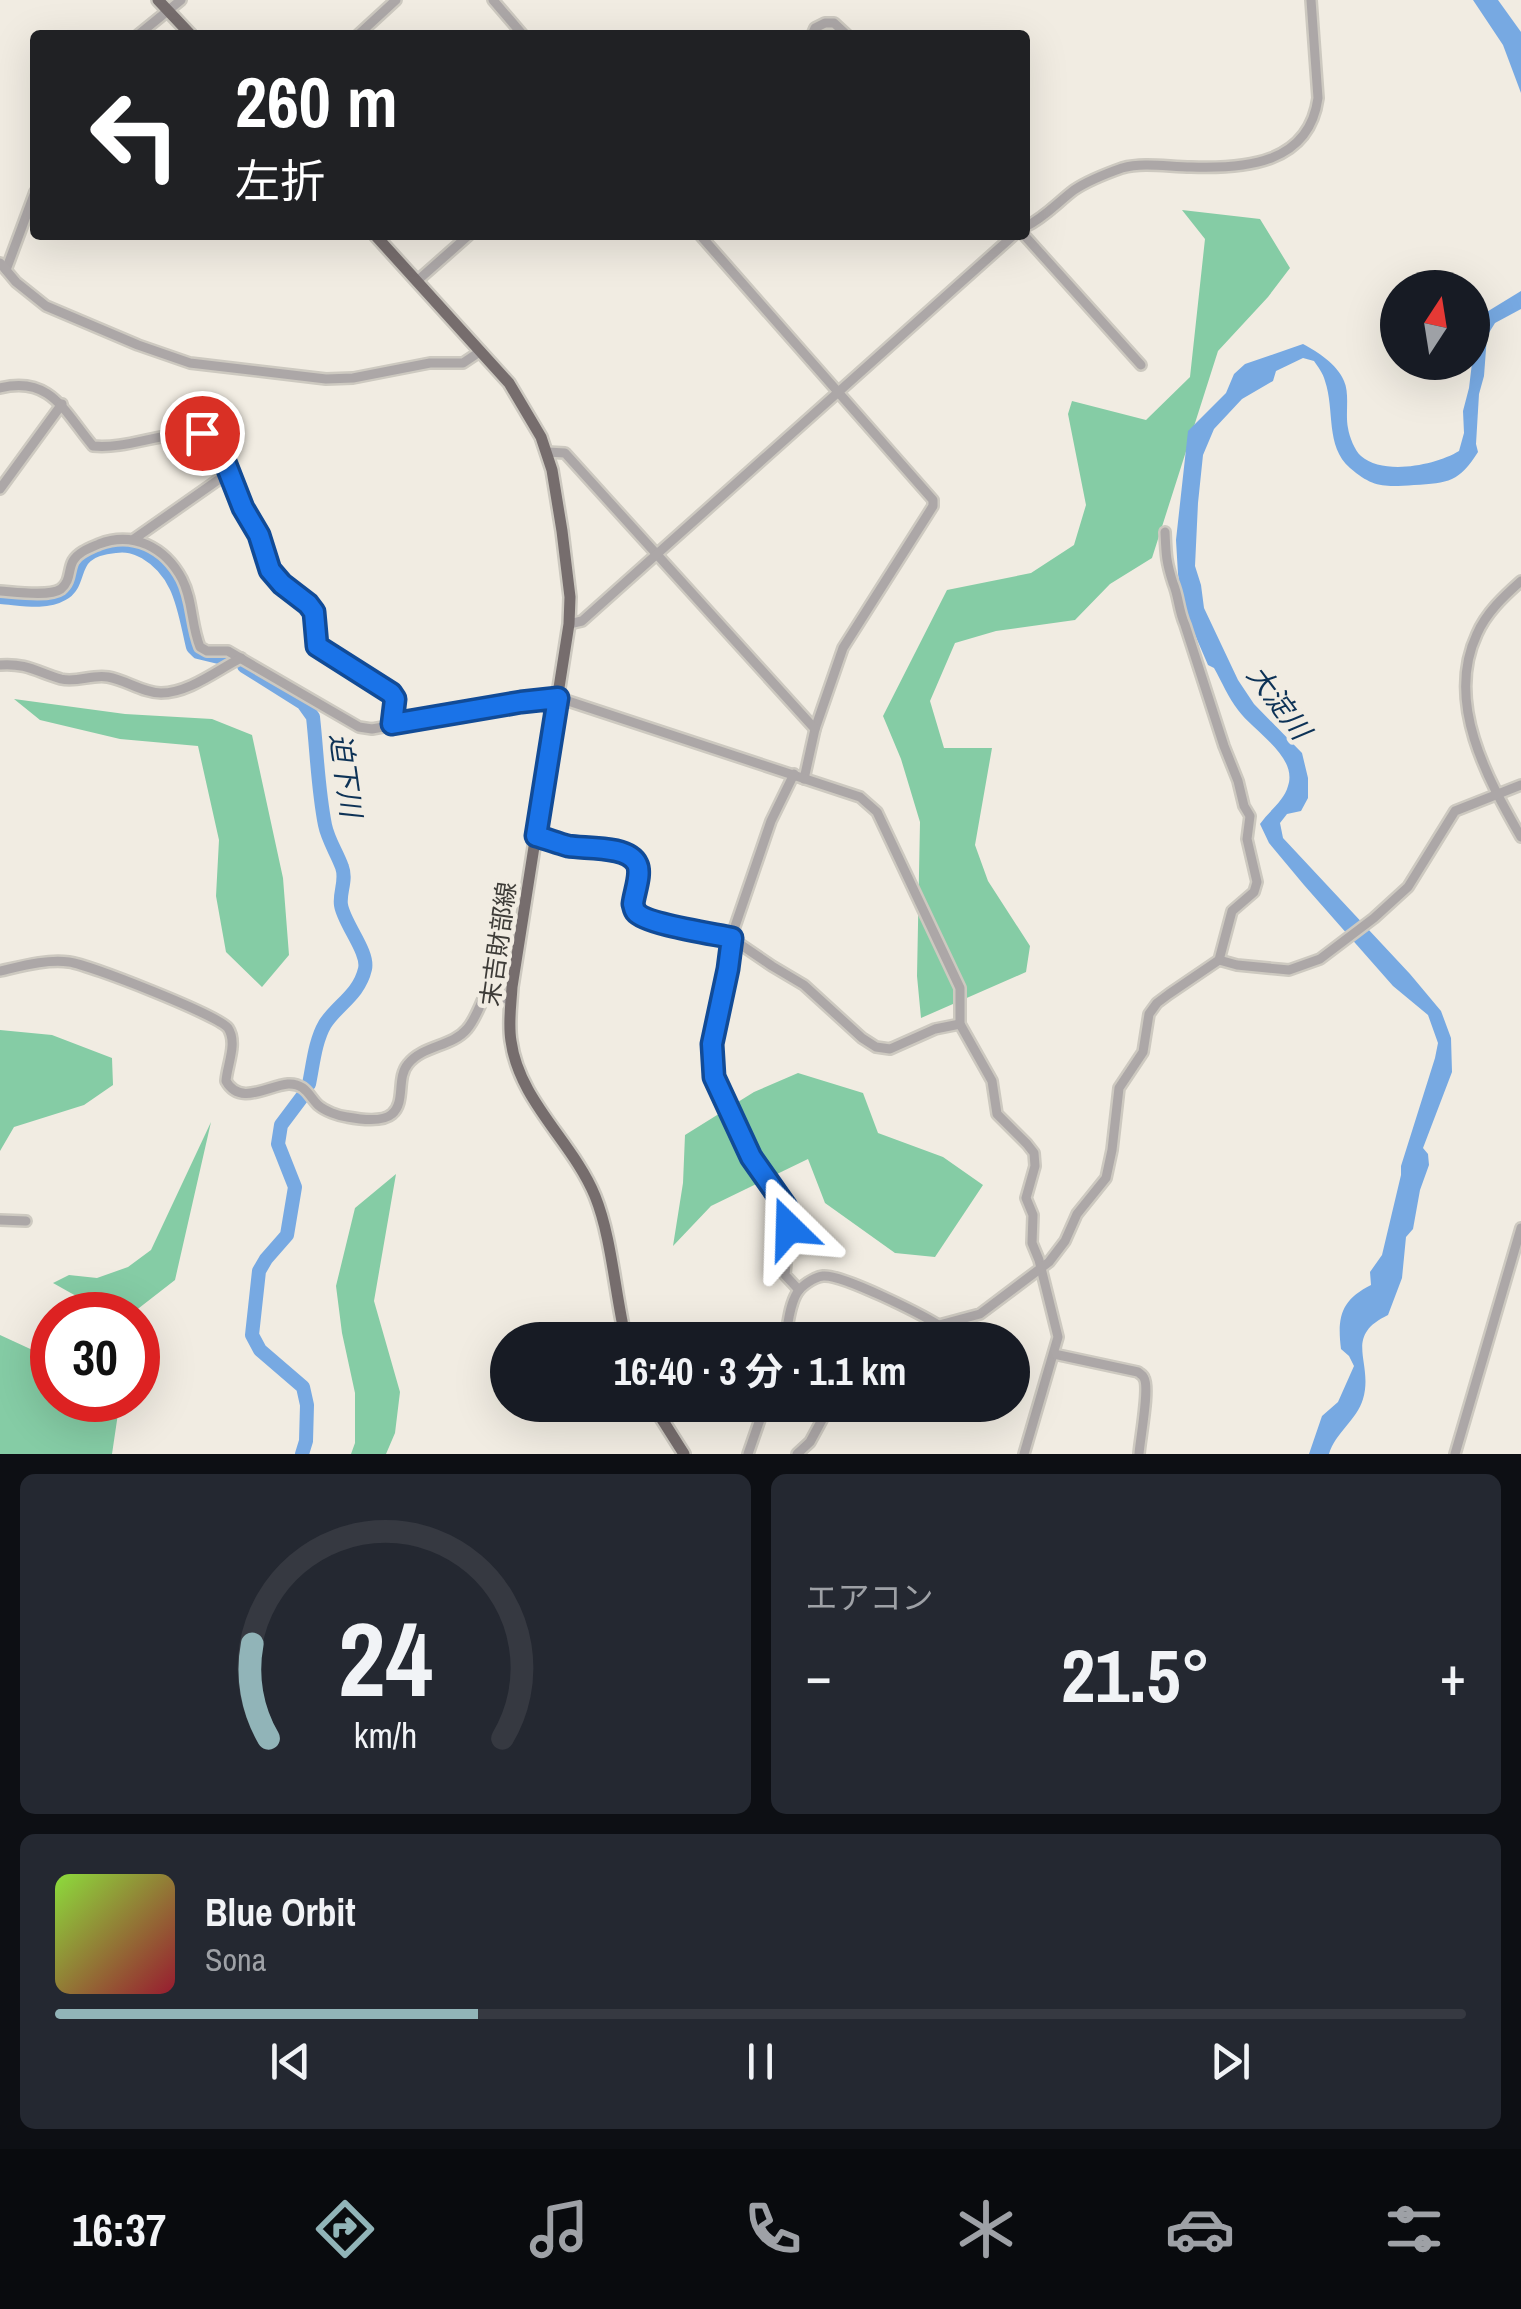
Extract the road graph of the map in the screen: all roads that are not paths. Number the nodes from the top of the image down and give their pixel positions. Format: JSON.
{"nodes":[{"id":1,"x":158,"y":0,"type":"edge"},
{"id":2,"x":181,"y":0,"type":"edge"},
{"id":3,"x":396,"y":0,"type":"edge"},
{"id":4,"x":492,"y":0,"type":"edge"},
{"id":5,"x":1311,"y":0,"type":"edge"},
{"id":6,"x":168,"y":10,"type":"junction"},
{"id":7,"x":144,"y":30,"type":"edge"},
{"id":8,"x":186,"y":30,"type":"edge"},
{"id":9,"x":363,"y":30,"type":"edge"},
{"id":10,"x":519,"y":30,"type":"edge"},
{"id":11,"x":814,"y":30,"type":"edge"},
{"id":12,"x":842,"y":30,"type":"edge"},
{"id":13,"x":30,"y":204,"type":"edge"},
{"id":14,"x":1030,"y":226,"type":"edge"},
{"id":15,"x":380,"y":240,"type":"edge"},
{"id":16,"x":463,"y":240,"type":"edge"},
{"id":17,"x":704,"y":240,"type":"edge"},
{"id":18,"x":1008,"y":240,"type":"edge"},
{"id":19,"x":1028,"y":240,"type":"edge"},
{"id":20,"x":3,"y":267,"type":"edge"},
{"id":21,"x":417,"y":281,"type":"junction"},
{"id":22,"x":481,"y":351,"type":"junction"},
{"id":23,"x":1141,"y":365,"type":"dead end"},
{"id":24,"x":0,"y":388,"type":"edge"},
{"id":25,"x":838,"y":391,"type":"junction"},
{"id":26,"x":62,"y":404,"type":"junction"},
{"id":27,"x":547,"y":452,"type":"junction"},
{"id":28,"x":228,"y":473,"type":"junction"},
{"id":29,"x":0,"y":489,"type":"edge"},
{"id":30,"x":1165,"y":532,"type":"dead end"},
{"id":31,"x":134,"y":539,"type":"junction"},
{"id":32,"x":656,"y":554,"type":"junction"},
{"id":33,"x":1521,"y":581,"type":"edge"},
{"id":34,"x":0,"y":591,"type":"edge"},
{"id":35,"x":570,"y":624,"type":"junction"},
{"id":36,"x":241,"y":658,"type":"junction"},
{"id":37,"x":0,"y":665,"type":"edge"},
{"id":38,"x":558,"y":698,"type":"junction"},
{"id":39,"x":392,"y":724,"type":"junction"},
{"id":40,"x":815,"y":729,"type":"junction"},
{"id":41,"x":799,"y":776,"type":"junction"},
{"id":42,"x":1521,"y":785,"type":"edge"},
{"id":43,"x":1497,"y":795,"type":"junction"},
{"id":44,"x":536,"y":836,"type":"junction"},
{"id":45,"x":1521,"y":837,"type":"edge"},
{"id":46,"x":732,"y":938,"type":"junction"},
{"id":47,"x":1219,"y":960,"type":"junction"},
{"id":48,"x":0,"y":971,"type":"edge"},
{"id":49,"x":511,"y":1002,"type":"junction"},
{"id":50,"x":960,"y":1024,"type":"junction"},
{"id":51,"x":0,"y":1220,"type":"edge"},
{"id":52,"x":26,"y":1221,"type":"dead end"},
{"id":53,"x":1521,"y":1228,"type":"edge"},
{"id":54,"x":1041,"y":1266,"type":"junction"},
{"id":55,"x":799,"y":1290,"type":"junction"},
{"id":56,"x":622,"y":1322,"type":"edge"},
{"id":57,"x":789,"y":1322,"type":"edge"},
{"id":58,"x":934,"y":1322,"type":"edge"},
{"id":59,"x":953,"y":1322,"type":"edge"},
{"id":60,"x":1054,"y":1354,"type":"junction"},
{"id":61,"x":664,"y":1422,"type":"edge"},
{"id":62,"x":759,"y":1422,"type":"edge"},
{"id":63,"x":821,"y":1422,"type":"edge"},
{"id":64,"x":684,"y":1454,"type":"edge"},
{"id":65,"x":748,"y":1454,"type":"edge"},
{"id":66,"x":797,"y":1454,"type":"edge"},
{"id":67,"x":1024,"y":1454,"type":"edge"},
{"id":68,"x":1139,"y":1454,"type":"edge"},
{"id":69,"x":1455,"y":1454,"type":"edge"}],
"edges":[{"from":1,"to":6,"type":"main road"},
{"from":2,"to":6,"type":"street"},
{"from":3,"to":9,"type":"street"},
{"from":4,"to":10,"type":"street"},
{"from":5,"to":14,"type":"street"},
{"from":6,"to":7,"type":"street"},
{"from":6,"to":8,"type":"main road"},
{"from":11,"to":12,"type":"street"},
{"from":13,"to":20,"type":"street"},
{"from":15,"to":21,"type":"main road","name":"末吉財部線"},
{"from":16,"to":21,"type":"street"},
{"from":17,"to":25,"type":"street"},
{"from":18,"to":25,"type":"street"},
{"from":19,"to":23,"type":"street"},
{"from":20,"to":22,"type":"street"},
{"from":21,"to":22,"type":"main road","name":"末吉財部線"},
{"from":22,"to":27,"type":"main road","name":"末吉財部線"},
{"from":24,"to":26,"type":"street"},
{"from":25,"to":32,"type":"street"},
{"from":25,"to":40,"type":"street"},
{"from":26,"to":28,"type":"street"},
{"from":26,"to":29,"type":"street"},
{"from":27,"to":32,"type":"street"},
{"from":27,"to":35,"type":"main road","name":"末吉財部線"},
{"from":28,"to":31,"type":"street"},
{"from":28,"to":39,"type":"street"},
{"from":30,"to":47,"type":"street"},
{"from":31,"to":34,"type":"street"},
{"from":31,"to":36,"type":"street"},
{"from":32,"to":35,"type":"street"},
{"from":32,"to":40,"type":"street"},
{"from":33,"to":43,"type":"street"},
{"from":35,"to":38,"type":"main road","name":"末吉財部線"},
{"from":36,"to":37,"type":"street"},
{"from":36,"to":39,"type":"street"},
{"from":38,"to":39,"type":"street"},
{"from":38,"to":41,"type":"street"},
{"from":38,"to":44,"type":"main road","name":"末吉財部線"},
{"from":40,"to":41,"type":"street"},
{"from":41,"to":46,"type":"street"},
{"from":41,"to":50,"type":"street"},
{"from":42,"to":43,"type":"street"},
{"from":43,"to":45,"type":"street"},
{"from":43,"to":47,"type":"street"},
{"from":44,"to":46,"type":"street"},
{"from":44,"to":49,"type":"main road","name":"末吉財部線"},
{"from":46,"to":50,"type":"street"},
{"from":46,"to":55,"type":"street"},
{"from":47,"to":54,"type":"street"},
{"from":48,"to":49,"type":"street"},
{"from":49,"to":56,"type":"main road","name":"末吉財部線"},
{"from":50,"to":54,"type":"street"},
{"from":51,"to":52,"type":"street"},
{"from":53,"to":69,"type":"street"},
{"from":54,"to":59,"type":"street"},
{"from":54,"to":60,"type":"street"},
{"from":55,"to":57,"type":"street"},
{"from":55,"to":58,"type":"street"},
{"from":60,"to":67,"type":"street"},
{"from":60,"to":68,"type":"street"},
{"from":61,"to":64,"type":"main road"},
{"from":62,"to":65,"type":"street"},
{"from":63,"to":66,"type":"street"}]}
